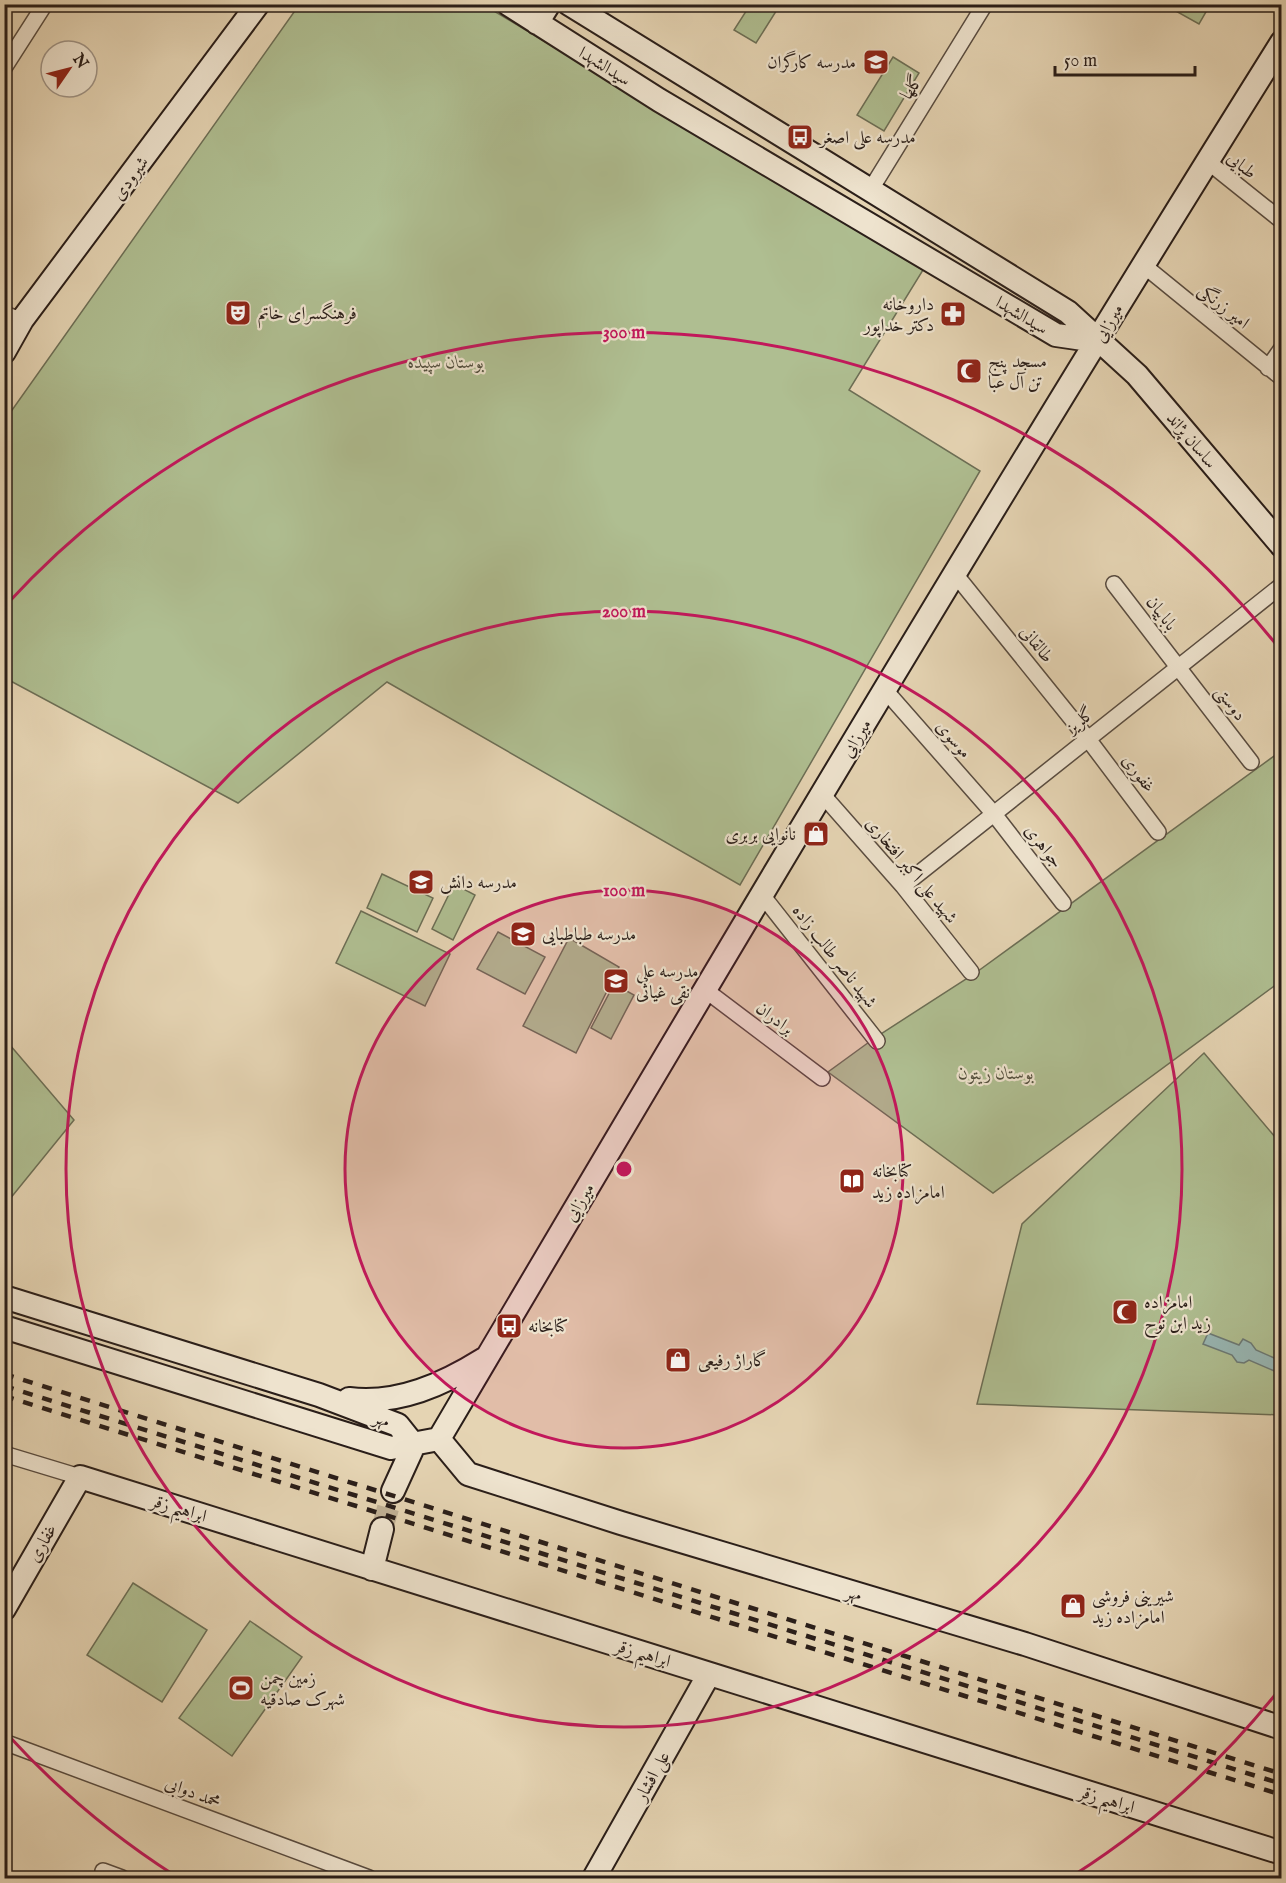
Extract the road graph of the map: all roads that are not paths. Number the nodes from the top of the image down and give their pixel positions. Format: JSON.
{"nodes":[{"id":1,"x":45,"y":4,"type":"edge"},
{"id":2,"x":258,"y":4,"type":"edge"},
{"id":3,"x":508,"y":4,"type":"edge"},
{"id":4,"x":569,"y":4,"type":"edge"},
{"id":5,"x":985,"y":4,"type":"edge"},
{"id":6,"x":543,"y":14,"type":"edge"},
{"id":7,"x":1279,"y":53,"type":"edge"},
{"id":8,"x":4,"y":68,"type":"edge"},
{"id":9,"x":1207,"y":162,"type":"junction"},
{"id":10,"x":871,"y":189,"type":"junction"},
{"id":11,"x":856,"y":217,"type":"junction"},
{"id":12,"x":1281,"y":221,"type":"edge"},
{"id":13,"x":1142,"y":264,"type":"junction"},
{"id":14,"x":13,"y":317,"type":"edge"},
{"id":15,"x":1097,"y":341,"type":"junction"},
{"id":16,"x":1281,"y":348,"type":"edge"},
{"id":17,"x":4,"y":352,"type":"edge"},
{"id":18,"x":1268,"y":368,"type":"junction"},
{"id":19,"x":1281,"y":378,"type":"edge"},
{"id":20,"x":1281,"y":546,"type":"edge"},
{"id":21,"x":955,"y":574,"type":"junction"},
{"id":22,"x":1114,"y":584,"type":"dead end"},
{"id":23,"x":1281,"y":585,"type":"edge"},
{"id":24,"x":1179,"y":667,"type":"junction"},
{"id":25,"x":885,"y":690,"type":"junction"},
{"id":26,"x":1088,"y":739,"type":"junction"},
{"id":27,"x":1251,"y":762,"type":"dead end"},
{"id":28,"x":822,"y":794,"type":"junction"},
{"id":29,"x":994,"y":814,"type":"junction"},
{"id":30,"x":1158,"y":831,"type":"dead end"},
{"id":31,"x":903,"y":886,"type":"junction"},
{"id":32,"x":762,"y":895,"type":"junction"},
{"id":33,"x":1063,"y":903,"type":"dead end"},
{"id":34,"x":971,"y":972,"type":"dead end"},
{"id":35,"x":704,"y":989,"type":"junction"},
{"id":36,"x":877,"y":1041,"type":"dead end"},
{"id":37,"x":822,"y":1078,"type":"dead end"},
{"id":38,"x":4,"y":1297,"type":"edge"},
{"id":39,"x":4,"y":1327,"type":"edge"},
{"id":40,"x":488,"y":1356,"type":"junction"},
{"id":41,"x":319,"y":1395,"type":"junction"},
{"id":42,"x":439,"y":1439,"type":"junction"},
{"id":43,"x":414,"y":1445,"type":"junction"},
{"id":44,"x":4,"y":1454,"type":"edge"},
{"id":45,"x":80,"y":1477,"type":"junction"},
{"id":46,"x":393,"y":1491,"type":"tunnel mouth"},
{"id":47,"x":382,"y":1529,"type":"tunnel mouth"},
{"id":48,"x":372,"y":1569,"type":"junction"},
{"id":49,"x":8,"y":1598,"type":"edge"},
{"id":50,"x":709,"y":1674,"type":"junction"},
{"id":51,"x":1281,"y":1728,"type":"edge"},
{"id":52,"x":4,"y":1742,"type":"edge"},
{"id":53,"x":1281,"y":1853,"type":"edge"},
{"id":54,"x":103,"y":1871,"type":"dead end"},
{"id":55,"x":122,"y":1878,"type":"edge"},
{"id":56,"x":369,"y":1878,"type":"edge"},
{"id":57,"x":594,"y":1878,"type":"edge"}],
"edges":[{"from":1,"to":8,"type":"street"},
{"from":2,"to":14,"type":"street","name":"شیرودی"},
{"from":3,"to":6,"type":"street","name":"سیدالشهدا"},
{"from":4,"to":10,"type":"street","name":"سیدالشهدا"},
{"from":5,"to":10,"type":"street","name":"گلها"},
{"from":6,"to":11,"type":"street","name":"سیدالشهدا"},
{"from":7,"to":9,"type":"street","name":"میرزایی"},
{"from":9,"to":12,"type":"street","name":"طبایی"},
{"from":9,"to":13,"type":"street","name":"میرزایی"},
{"from":10,"to":11,"type":"street"},
{"from":10,"to":15,"type":"street","name":"سیدالشهدا"},
{"from":11,"to":15,"type":"street","name":"سیدالشهدا"},
{"from":13,"to":15,"type":"street","name":"میرزایی"},
{"from":13,"to":18,"type":"street","name":"امیر زرنگی"},
{"from":14,"to":17,"type":"street","name":"شیرودی"},
{"from":15,"to":20,"type":"street","name":"ساسان پژاند"},
{"from":15,"to":21,"type":"street","name":"میرزایی"},
{"from":16,"to":18,"type":"street"},
{"from":18,"to":19,"type":"street","name":"امیر زرنگی"},
{"from":21,"to":25,"type":"street","name":"میرزایی"},
{"from":21,"to":26,"type":"street","name":"طالقانی"},
{"from":22,"to":24,"type":"street","name":"باباییان"},
{"from":23,"to":24,"type":"street","name":"گلریز"},
{"from":24,"to":26,"type":"street","name":"گلریز"},
{"from":24,"to":27,"type":"street","name":"دوستی"},
{"from":25,"to":28,"type":"street","name":"میرزایی"},
{"from":25,"to":29,"type":"street","name":"موسوی"},
{"from":26,"to":29,"type":"street","name":"گلریز"},
{"from":26,"to":30,"type":"street","name":"غفوری"},
{"from":28,"to":31,"type":"street","name":"شهید علی اکبر افتخاری"},
{"from":28,"to":32,"type":"street","name":"میرزایی"},
{"from":29,"to":31,"type":"street","name":"گلریز"},
{"from":29,"to":33,"type":"street","name":"جواهری"},
{"from":31,"to":34,"type":"street","name":"شهید علی اکبر افتخاری"},
{"from":32,"to":35,"type":"street","name":"میرزایی"},
{"from":32,"to":36,"type":"street","name":"شهید ناصر طالب زاده"},
{"from":35,"to":37,"type":"street","name":"برادران"},
{"from":35,"to":40,"type":"street","name":"میرزایی"},
{"from":38,"to":41,"type":"street","name":"مهر"},
{"from":39,"to":43,"type":"street","name":"مهر"},
{"from":40,"to":41,"type":"street"},
{"from":40,"to":42,"type":"street","name":"میرزایی"},
{"from":41,"to":43,"type":"street","name":"مهر"},
{"from":42,"to":43,"type":"street"},
{"from":42,"to":51,"type":"street","name":"مهر"},
{"from":43,"to":46,"type":"street"},
{"from":44,"to":45,"type":"street","name":"ابراهیم زقر"},
{"from":45,"to":48,"type":"street","name":"ابراهیم زقر"},
{"from":45,"to":49,"type":"street","name":"غفاری"},
{"from":47,"to":48,"type":"street"},
{"from":48,"to":50,"type":"street","name":"ابراهیم زقر"},
{"from":50,"to":53,"type":"street","name":"ابراهیم زقر"},
{"from":50,"to":57,"type":"street","name":"علی افشار"},
{"from":52,"to":56,"type":"street","name":"محمد دوابی"},
{"from":54,"to":55,"type":"street"}]}
